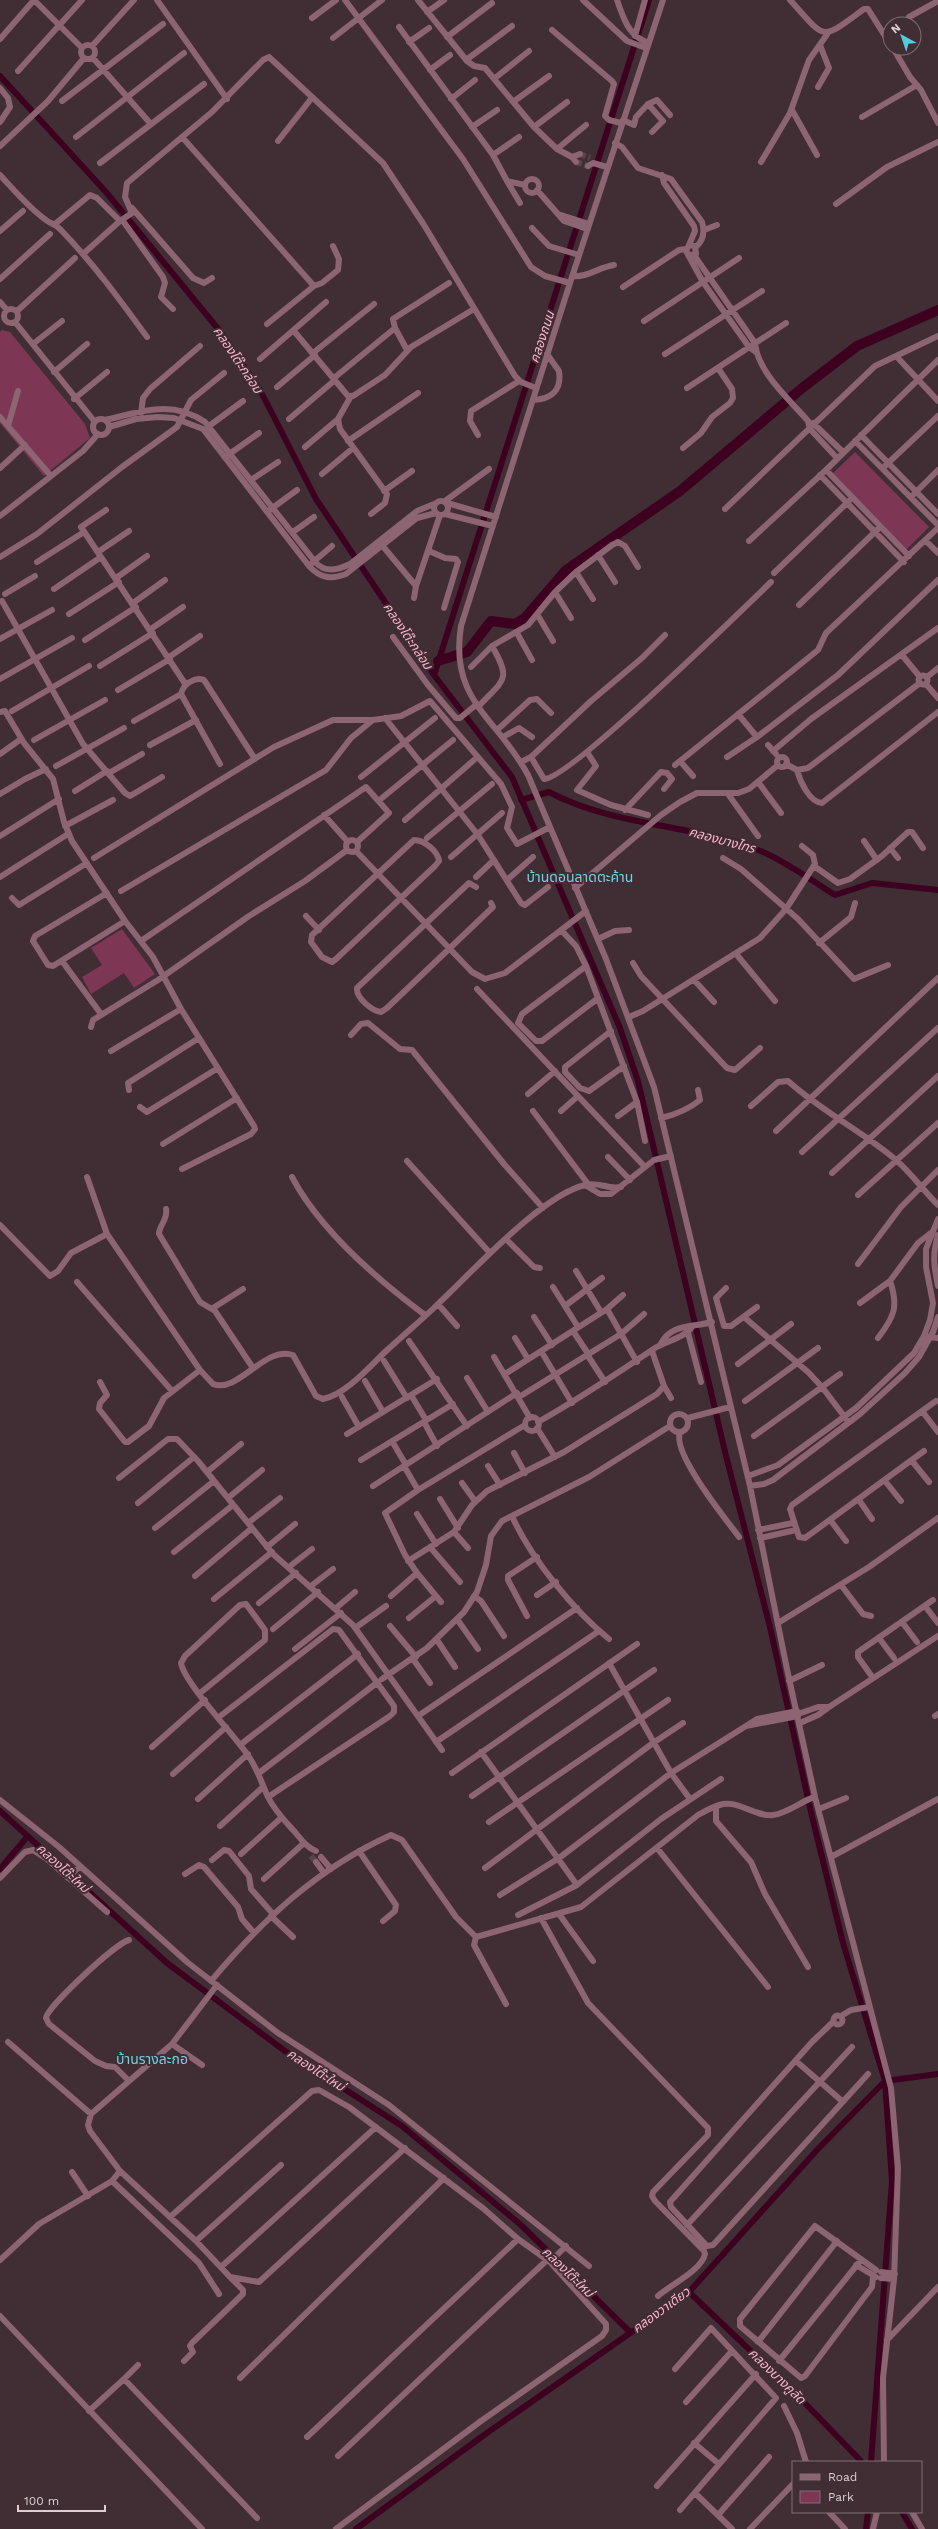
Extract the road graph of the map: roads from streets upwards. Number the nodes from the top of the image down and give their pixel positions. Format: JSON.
{"nodes":[{"id":1,"x":34,"y":0,"type":"edge"},
{"id":2,"x":82,"y":0,"type":"edge"},
{"id":3,"x":134,"y":0,"type":"edge"},
{"id":4,"x":157,"y":0,"type":"edge"},
{"id":5,"x":336,"y":0,"type":"edge"},
{"id":6,"x":345,"y":0,"type":"edge"},
{"id":7,"x":382,"y":0,"type":"edge"},
{"id":8,"x":418,"y":0,"type":"edge"},
{"id":9,"x":444,"y":0,"type":"edge"},
{"id":10,"x":583,"y":0,"type":"edge"},
{"id":11,"x":616,"y":0,"type":"edge"},
{"id":12,"x":645,"y":0,"type":"edge"},
{"id":13,"x":663,"y":0,"type":"edge"},
{"id":14,"x":790,"y":0,"type":"edge"},
{"id":15,"x":938,"y":1,"type":"edge"},
{"id":16,"x":492,"y":3,"type":"dead end"},
{"id":17,"x":427,"y":12,"type":"junction"},
{"id":18,"x":911,"y":16,"type":"edge"},
{"id":19,"x":312,"y":18,"type":"dead end"},
{"id":20,"x":359,"y":18,"type":"junction"},
{"id":21,"x":163,"y":24,"type":"dead end"},
{"id":22,"x":59,"y":26,"type":"junction"},
{"id":23,"x":512,"y":26,"type":"dead end"},
{"id":24,"x":399,"y":27,"type":"dead end"},
{"id":25,"x":429,"y":28,"type":"dead end"},
{"id":26,"x":552,"y":30,"type":"dead end"},
{"id":27,"x":882,"y":31,"type":"edge"},
{"id":28,"x":828,"y":33,"type":"junction"},
{"id":29,"x":447,"y":37,"type":"junction"},
{"id":30,"x":333,"y":38,"type":"dead end"},
{"id":31,"x":636,"y":38,"type":"junction"},
{"id":32,"x":0,"y":39,"type":"edge"},
{"id":33,"x":409,"y":42,"type":"junction"},
{"id":34,"x":646,"y":45,"type":"junction"},
{"id":35,"x":820,"y":45,"type":"junction"},
{"id":36,"x":92,"y":46,"type":"junction"},
{"id":37,"x":82,"y":48,"type":"junction"},
{"id":38,"x":528,"y":51,"type":"dead end"},
{"id":39,"x":184,"y":53,"type":"dead end"},
{"id":40,"x":450,"y":55,"type":"dead end"},
{"id":41,"x":898,"y":56,"type":"edge"},
{"id":42,"x":84,"y":58,"type":"junction"},
{"id":43,"x":93,"y":58,"type":"junction"},
{"id":44,"x":466,"y":60,"type":"junction"},
{"id":45,"x":104,"y":68,"type":"junction"},
{"id":46,"x":430,"y":70,"type":"junction"},
{"id":47,"x":18,"y":71,"type":"dead end"},
{"id":48,"x":549,"y":76,"type":"dead end"},
{"id":49,"x":495,"y":78,"type":"junction"},
{"id":50,"x":475,"y":80,"type":"dead end"},
{"id":51,"x":204,"y":84,"type":"dead end"},
{"id":52,"x":917,"y":85,"type":"junction"},
{"id":53,"x":818,"y":87,"type":"dead end"},
{"id":54,"x":0,"y":88,"type":"edge"},
{"id":55,"x":127,"y":96,"type":"junction"},
{"id":56,"x":227,"y":99,"type":"junction"},
{"id":57,"x":311,"y":99,"type":"junction"},
{"id":58,"x":451,"y":99,"type":"junction"},
{"id":59,"x":62,"y":101,"type":"dead end"},
{"id":60,"x":513,"y":102,"type":"junction"},
{"id":61,"x":567,"y":102,"type":"dead end"},
{"id":62,"x":648,"y":104,"type":"junction"},
{"id":63,"x":497,"y":110,"type":"dead end"},
{"id":64,"x":792,"y":110,"type":"junction"},
{"id":65,"x":670,"y":115,"type":"dead end"},
{"id":66,"x":862,"y":117,"type":"dead end"},
{"id":67,"x":0,"y":122,"type":"edge"},
{"id":68,"x":621,"y":122,"type":"junction"},
{"id":69,"x":938,"y":122,"type":"edge"},
{"id":70,"x":150,"y":123,"type":"junction"},
{"id":71,"x":586,"y":125,"type":"dead end"},
{"id":72,"x":472,"y":127,"type":"junction"},
{"id":73,"x":534,"y":127,"type":"junction"},
{"id":74,"x":652,"y":132,"type":"dead end"},
{"id":75,"x":519,"y":136,"type":"dead end"},
{"id":76,"x":76,"y":137,"type":"dead end"},
{"id":77,"x":182,"y":137,"type":"junction"},
{"id":78,"x":278,"y":141,"type":"dead end"},
{"id":79,"x":938,"y":142,"type":"edge"},
{"id":80,"x":615,"y":143,"type":"junction"},
{"id":81,"x":0,"y":146,"type":"edge"},
{"id":82,"x":557,"y":149,"type":"junction"},
{"id":83,"x":580,"y":154,"type":"tunnel mouth"},
{"id":84,"x":817,"y":154,"type":"dead end"},
{"id":85,"x":493,"y":156,"type":"junction"},
{"id":86,"x":592,"y":162,"type":"tunnel mouth"},
{"id":87,"x":761,"y":162,"type":"dead end"},
{"id":88,"x":100,"y":163,"type":"dead end"},
{"id":89,"x":606,"y":166,"type":"junction"},
{"id":90,"x":0,"y":175,"type":"edge"},
{"id":91,"x":662,"y":175,"type":"junction"},
{"id":92,"x":507,"y":181,"type":"junction"},
{"id":93,"x":525,"y":185,"type":"junction"},
{"id":94,"x":537,"y":190,"type":"junction"},
{"id":95,"x":520,"y":203,"type":"dead end"},
{"id":96,"x":836,"y":204,"type":"dead end"},
{"id":97,"x":130,"y":206,"type":"junction"},
{"id":98,"x":23,"y":211,"type":"dead end"},
{"id":99,"x":122,"y":221,"type":"junction"},
{"id":100,"x":55,"y":224,"type":"junction"},
{"id":101,"x":717,"y":225,"type":"dead end"},
{"id":102,"x":586,"y":226,"type":"junction"},
{"id":103,"x":532,"y":228,"type":"dead end"},
{"id":104,"x":704,"y":230,"type":"junction"},
{"id":105,"x":0,"y":231,"type":"edge"},
{"id":106,"x":50,"y":234,"type":"dead end"},
{"id":107,"x":333,"y":246,"type":"dead end"},
{"id":108,"x":689,"y":251,"type":"junction"},
{"id":109,"x":83,"y":254,"type":"junction"},
{"id":110,"x":577,"y":255,"type":"junction"},
{"id":111,"x":75,"y":258,"type":"dead end"},
{"id":112,"x":739,"y":258,"type":"dead end"},
{"id":113,"x":614,"y":265,"type":"dead end"},
{"id":114,"x":572,"y":276,"type":"junction"},
{"id":115,"x":212,"y":278,"type":"dead end"},
{"id":116,"x":710,"y":278,"type":"junction"},
{"id":117,"x":0,"y":279,"type":"edge"},
{"id":118,"x":703,"y":282,"type":"junction"},
{"id":119,"x":567,"y":283,"type":"junction"},
{"id":120,"x":449,"y":284,"type":"dead end"},
{"id":121,"x":314,"y":286,"type":"junction"},
{"id":122,"x":623,"y":287,"type":"dead end"},
{"id":123,"x":762,"y":291,"type":"dead end"},
{"id":124,"x":0,"y":302,"type":"edge"},
{"id":125,"x":326,"y":302,"type":"dead end"},
{"id":126,"x":374,"y":304,"type":"dead end"},
{"id":127,"x":474,"y":308,"type":"junction"},
{"id":128,"x":173,"y":309,"type":"dead end"},
{"id":129,"x":7,"y":310,"type":"junction"},
{"id":130,"x":733,"y":310,"type":"junction"},
{"id":131,"x":17,"y":311,"type":"junction"},
{"id":132,"x":726,"y":314,"type":"junction"},
{"id":133,"x":62,"y":321,"type":"dead end"},
{"id":134,"x":644,"y":321,"type":"dead end"},
{"id":135,"x":2,"y":322,"type":"edge"},
{"id":136,"x":15,"y":322,"type":"junction"},
{"id":137,"x":786,"y":323,"type":"dead end"},
{"id":138,"x":266,"y":324,"type":"dead end"},
{"id":139,"x":395,"y":328,"type":"junction"},
{"id":140,"x":294,"y":330,"type":"junction"},
{"id":141,"x":938,"y":336,"type":"edge"},
{"id":142,"x":147,"y":337,"type":"dead end"},
{"id":143,"x":755,"y":343,"type":"junction"},
{"id":144,"x":33,"y":344,"type":"junction"},
{"id":145,"x":87,"y":344,"type":"dead end"},
{"id":146,"x":200,"y":346,"type":"dead end"},
{"id":147,"x":749,"y":347,"type":"junction"},
{"id":148,"x":407,"y":350,"type":"junction"},
{"id":149,"x":756,"y":352,"type":"junction"},
{"id":150,"x":314,"y":354,"type":"junction"},
{"id":151,"x":547,"y":354,"type":"junction"},
{"id":152,"x":665,"y":354,"type":"dead end"},
{"id":153,"x":896,"y":357,"type":"junction"},
{"id":154,"x":260,"y":359,"type":"dead end"},
{"id":155,"x":938,"y":360,"type":"edge"},
{"id":156,"x":718,"y":368,"type":"junction"},
{"id":157,"x":54,"y":372,"type":"junction"},
{"id":158,"x":107,"y":372,"type":"dead end"},
{"id":159,"x":224,"y":373,"type":"dead end"},
{"id":160,"x":334,"y":379,"type":"junction"},
{"id":161,"x":918,"y":380,"type":"junction"},
{"id":162,"x":520,"y":382,"type":"junction"},
{"id":163,"x":277,"y":387,"type":"dead end"},
{"id":164,"x":534,"y":388,"type":"junction"},
{"id":165,"x":687,"y":388,"type":"dead end"},
{"id":166,"x":18,"y":391,"type":"dead end"},
{"id":167,"x":418,"y":393,"type":"dead end"},
{"id":168,"x":351,"y":396,"type":"junction"},
{"id":169,"x":74,"y":399,"type":"junction"},
{"id":170,"x":533,"y":400,"type":"junction"},
{"id":171,"x":938,"y":401,"type":"edge"},
{"id":172,"x":242,"y":402,"type":"dead end"},
{"id":173,"x":141,"y":410,"type":"junction"},
{"id":174,"x":185,"y":413,"type":"junction"},
{"id":175,"x":938,"y":416,"type":"edge"},
{"id":176,"x":0,"y":417,"type":"edge"},
{"id":177,"x":141,"y":418,"type":"junction"},
{"id":178,"x":290,"y":419,"type":"dead end"},
{"id":179,"x":338,"y":419,"type":"junction"},
{"id":180,"x":105,"y":420,"type":"junction"},
{"id":181,"x":183,"y":421,"type":"junction"},
{"id":182,"x":808,"y":421,"type":"junction"},
{"id":183,"x":95,"y":422,"type":"junction"},
{"id":184,"x":816,"y":424,"type":"junction"},
{"id":185,"x":8,"y":426,"type":"junction"},
{"id":186,"x":209,"y":426,"type":"junction"},
{"id":187,"x":109,"y":427,"type":"junction"},
{"id":188,"x":810,"y":429,"type":"junction"},
{"id":189,"x":259,"y":433,"type":"dead end"},
{"id":190,"x":98,"y":434,"type":"junction"},
{"id":191,"x":478,"y":435,"type":"dead end"},
{"id":192,"x":861,"y":435,"type":"junction"},
{"id":193,"x":348,"y":441,"type":"junction"},
{"id":194,"x":855,"y":441,"type":"junction"},
{"id":195,"x":25,"y":446,"type":"junction"},
{"id":196,"x":305,"y":447,"type":"dead end"},
{"id":197,"x":353,"y":448,"type":"junction"},
{"id":198,"x":683,"y":448,"type":"dead end"},
{"id":199,"x":843,"y":452,"type":"junction"},
{"id":200,"x":230,"y":454,"type":"junction"},
{"id":201,"x":225,"y":458,"type":"junction"},
{"id":202,"x":838,"y":458,"type":"junction"},
{"id":203,"x":278,"y":462,"type":"dead end"},
{"id":204,"x":888,"y":463,"type":"junction"},
{"id":205,"x":0,"y":468,"type":"edge"},
{"id":206,"x":882,"y":468,"type":"junction"},
{"id":207,"x":489,"y":469,"type":"dead end"},
{"id":208,"x":826,"y":470,"type":"junction"},
{"id":209,"x":938,"y":470,"type":"edge"},
{"id":210,"x":412,"y":471,"type":"dead end"},
{"id":211,"x":322,"y":474,"type":"dead end"},
{"id":212,"x":820,"y":475,"type":"junction"},
{"id":213,"x":52,"y":476,"type":"junction"},
{"id":214,"x":251,"y":480,"type":"junction"},
{"id":215,"x":297,"y":490,"type":"dead end"},
{"id":216,"x":384,"y":491,"type":"junction"},
{"id":217,"x":916,"y":492,"type":"junction"},
{"id":218,"x":853,"y":497,"type":"junction"},
{"id":219,"x":911,"y":497,"type":"junction"},
{"id":220,"x":446,"y":502,"type":"junction"},
{"id":221,"x":847,"y":503,"type":"junction"},
{"id":222,"x":434,"y":504,"type":"junction"},
{"id":223,"x":273,"y":508,"type":"junction"},
{"id":224,"x":468,"y":509,"type":"junction"},
{"id":225,"x":725,"y":509,"type":"dead end"},
{"id":226,"x":106,"y":510,"type":"dead end"},
{"id":227,"x":267,"y":512,"type":"junction"},
{"id":228,"x":371,"y":514,"type":"dead end"},
{"id":229,"x":440,"y":514,"type":"junction"},
{"id":230,"x":938,"y":514,"type":"edge"},
{"id":231,"x":0,"y":516,"type":"edge"},
{"id":232,"x":493,"y":516,"type":"junction"},
{"id":233,"x":314,"y":517,"type":"dead end"},
{"id":234,"x":465,"y":519,"type":"junction"},
{"id":235,"x":938,"y":525,"type":"edge"},
{"id":236,"x":491,"y":526,"type":"junction"},
{"id":237,"x":880,"y":526,"type":"junction"},
{"id":238,"x":938,"y":528,"type":"edge"},
{"id":239,"x":129,"y":531,"type":"dead end"},
{"id":240,"x":875,"y":531,"type":"junction"},
{"id":241,"x":84,"y":532,"type":"junction"},
{"id":242,"x":293,"y":532,"type":"junction"},
{"id":243,"x":925,"y":540,"type":"junction"},
{"id":244,"x":749,"y":541,"type":"dead end"},
{"id":245,"x":381,"y":544,"type":"junction"},
{"id":246,"x":332,"y":546,"type":"dead end"},
{"id":247,"x":429,"y":551,"type":"junction"},
{"id":248,"x":938,"y":553,"type":"edge"},
{"id":249,"x":100,"y":554,"type":"junction"},
{"id":250,"x":598,"y":555,"type":"junction"},
{"id":251,"x":148,"y":556,"type":"dead end"},
{"id":252,"x":909,"y":556,"type":"junction"},
{"id":253,"x":0,"y":557,"type":"edge"},
{"id":254,"x":314,"y":561,"type":"junction"},
{"id":255,"x":38,"y":562,"type":"dead end"},
{"id":256,"x":904,"y":562,"type":"junction"},
{"id":257,"x":309,"y":566,"type":"junction"},
{"id":258,"x":352,"y":567,"type":"junction"},
{"id":259,"x":638,"y":567,"type":"dead end"},
{"id":260,"x":576,"y":572,"type":"junction"},
{"id":261,"x":774,"y":573,"type":"dead end"},
{"id":262,"x":35,"y":576,"type":"dead end"},
{"id":263,"x":118,"y":580,"type":"junction"},
{"id":264,"x":165,"y":580,"type":"dead end"},
{"id":265,"x":938,"y":580,"type":"edge"},
{"id":266,"x":615,"y":582,"type":"dead end"},
{"id":267,"x":771,"y":582,"type":"dead end"},
{"id":268,"x":416,"y":586,"type":"junction"},
{"id":269,"x":54,"y":588,"type":"dead end"},
{"id":270,"x":2,"y":592,"type":"edge"},
{"id":271,"x":555,"y":592,"type":"junction"},
{"id":272,"x":414,"y":598,"type":"dead end"},
{"id":273,"x":593,"y":599,"type":"dead end"},
{"id":274,"x":1,"y":602,"type":"edge"},
{"id":275,"x":134,"y":605,"type":"junction"},
{"id":276,"x":799,"y":605,"type":"dead end"},
{"id":277,"x":183,"y":607,"type":"dead end"},
{"id":278,"x":444,"y":608,"type":"dead end"},
{"id":279,"x":52,"y":610,"type":"dead end"},
{"id":280,"x":69,"y":614,"type":"dead end"},
{"id":281,"x":537,"y":614,"type":"junction"},
{"id":282,"x":572,"y":618,"type":"dead end"},
{"id":283,"x":938,"y":628,"type":"edge"},
{"id":284,"x":16,"y":630,"type":"junction"},
{"id":285,"x":152,"y":631,"type":"junction"},
{"id":286,"x":516,"y":633,"type":"junction"},
{"id":287,"x":665,"y":635,"type":"dead end"},
{"id":288,"x":200,"y":636,"type":"dead end"},
{"id":289,"x":393,"y":637,"type":"dead end"},
{"id":290,"x":72,"y":638,"type":"dead end"},
{"id":291,"x":0,"y":639,"type":"edge"},
{"id":292,"x":85,"y":640,"type":"dead end"},
{"id":293,"x":553,"y":640,"type":"dead end"},
{"id":294,"x":492,"y":646,"type":"junction"},
{"id":295,"x":902,"y":655,"type":"junction"},
{"id":296,"x":169,"y":658,"type":"junction"},
{"id":297,"x":33,"y":659,"type":"junction"},
{"id":298,"x":532,"y":660,"type":"dead end"},
{"id":299,"x":89,"y":666,"type":"dead end"},
{"id":300,"x":100,"y":666,"type":"dead end"},
{"id":301,"x":470,"y":667,"type":"dead end"},
{"id":302,"x":938,"y":668,"type":"edge"},
{"id":303,"x":0,"y":679,"type":"edge"},
{"id":304,"x":923,"y":680,"type":"junction"},
{"id":305,"x":186,"y":685,"type":"junction"},
{"id":306,"x":51,"y":689,"type":"junction"},
{"id":307,"x":118,"y":690,"type":"dead end"},
{"id":308,"x":181,"y":694,"type":"junction"},
{"id":309,"x":938,"y":698,"type":"edge"},
{"id":310,"x":104,"y":700,"type":"dead end"},
{"id":311,"x":478,"y":706,"type":"junction"},
{"id":312,"x":12,"y":711,"type":"dead end"},
{"id":313,"x":0,"y":712,"type":"edge"},
{"id":314,"x":938,"y":712,"type":"edge"},
{"id":315,"x":550,"y":713,"type":"dead end"},
{"id":316,"x":738,"y":714,"type":"junction"},
{"id":317,"x":385,"y":718,"type":"junction"},
{"id":318,"x":435,"y":718,"type":"dead end"},
{"id":319,"x":69,"y":720,"type":"junction"},
{"id":320,"x":196,"y":720,"type":"junction"},
{"id":321,"x":373,"y":720,"type":"junction"},
{"id":322,"x":134,"y":721,"type":"dead end"},
{"id":323,"x":124,"y":728,"type":"dead end"},
{"id":324,"x":497,"y":730,"type":"junction"},
{"id":325,"x":503,"y":737,"type":"junction"},
{"id":326,"x":532,"y":737,"type":"dead end"},
{"id":327,"x":757,"y":737,"type":"junction"},
{"id":328,"x":21,"y":739,"type":"junction"},
{"id":329,"x":34,"y":740,"type":"dead end"},
{"id":330,"x":453,"y":740,"type":"dead end"},
{"id":331,"x":404,"y":743,"type":"junction"},
{"id":332,"x":150,"y":745,"type":"dead end"},
{"id":333,"x":768,"y":745,"type":"dead end"},
{"id":334,"x":88,"y":749,"type":"junction"},
{"id":335,"x":773,"y":751,"type":"junction"},
{"id":336,"x":587,"y":752,"type":"junction"},
{"id":337,"x":0,"y":754,"type":"edge"},
{"id":338,"x":142,"y":754,"type":"dead end"},
{"id":339,"x":531,"y":757,"type":"junction"},
{"id":340,"x":727,"y":757,"type":"dead end"},
{"id":341,"x":779,"y":758,"type":"junction"},
{"id":342,"x":255,"y":759,"type":"junction"},
{"id":343,"x":474,"y":760,"type":"dead end"},
{"id":344,"x":521,"y":762,"type":"junction"},
{"id":345,"x":220,"y":764,"type":"dead end"},
{"id":346,"x":786,"y":764,"type":"junction"},
{"id":347,"x":778,"y":765,"type":"junction"},
{"id":348,"x":56,"y":766,"type":"dead end"},
{"id":349,"x":422,"y":766,"type":"junction"},
{"id":350,"x":46,"y":769,"type":"junction"},
{"id":351,"x":797,"y":770,"type":"junction"},
{"id":352,"x":108,"y":772,"type":"junction"},
{"id":353,"x":694,"y":776,"type":"dead end"},
{"id":354,"x":361,"y":777,"type":"dead end"},
{"id":355,"x":162,"y":778,"type":"dead end"},
{"id":356,"x":758,"y":782,"type":"junction"},
{"id":357,"x":492,"y":784,"type":"dead end"},
{"id":358,"x":441,"y":789,"type":"junction"},
{"id":359,"x":664,"y":789,"type":"dead end"},
{"id":360,"x":75,"y":791,"type":"dead end"},
{"id":361,"x":0,"y":794,"type":"edge"},
{"id":362,"x":728,"y":794,"type":"junction"},
{"id":363,"x":382,"y":798,"type":"dead end"},
{"id":364,"x":59,"y":799,"type":"junction"},
{"id":365,"x":113,"y":800,"type":"dead end"},
{"id":366,"x":625,"y":810,"type":"junction"},
{"id":367,"x":459,"y":812,"type":"junction"},
{"id":368,"x":502,"y":813,"type":"dead end"},
{"id":369,"x":781,"y":813,"type":"dead end"},
{"id":370,"x":324,"y":815,"type":"junction"},
{"id":371,"x":648,"y":815,"type":"dead end"},
{"id":372,"x":405,"y":820,"type":"dead end"},
{"id":373,"x":66,"y":826,"type":"junction"},
{"id":374,"x":549,"y":828,"type":"junction"},
{"id":375,"x":68,"y":834,"type":"junction"},
{"id":376,"x":478,"y":835,"type":"junction"},
{"id":377,"x":0,"y":836,"type":"edge"},
{"id":378,"x":758,"y":836,"type":"dead end"},
{"id":379,"x":428,"y":838,"type":"dead end"},
{"id":380,"x":864,"y":841,"type":"dead end"},
{"id":381,"x":348,"y":842,"type":"junction"},
{"id":382,"x":357,"y":842,"type":"junction"},
{"id":383,"x":802,"y":846,"type":"dead end"},
{"id":384,"x":890,"y":848,"type":"junction"},
{"id":385,"x":924,"y":848,"type":"dead end"},
{"id":386,"x":347,"y":850,"type":"junction"},
{"id":387,"x":356,"y":851,"type":"junction"},
{"id":388,"x":451,"y":857,"type":"dead end"},
{"id":389,"x":533,"y":857,"type":"dead end"},
{"id":390,"x":94,"y":858,"type":"dead end"},
{"id":391,"x":723,"y":858,"type":"dead end"},
{"id":392,"x":898,"y":858,"type":"dead end"},
{"id":393,"x":494,"y":860,"type":"junction"},
{"id":394,"x":877,"y":860,"type":"junction"},
{"id":395,"x":87,"y":862,"type":"junction"},
{"id":396,"x":813,"y":868,"type":"junction"},
{"id":397,"x":378,"y":874,"type":"junction"},
{"id":398,"x":0,"y":877,"type":"edge"},
{"id":399,"x":476,"y":877,"type":"dead end"},
{"id":400,"x":506,"y":880,"type":"junction"},
{"id":401,"x":476,"y":887,"type":"dead end"},
{"id":402,"x":548,"y":887,"type":"dead end"},
{"id":403,"x":576,"y":888,"type":"junction"},
{"id":404,"x":121,"y":891,"type":"dead end"},
{"id":405,"x":106,"y":893,"type":"junction"},
{"id":406,"x":12,"y":898,"type":"dead end"},
{"id":407,"x":401,"y":898,"type":"junction"},
{"id":408,"x":492,"y":903,"type":"dead end"},
{"id":409,"x":855,"y":903,"type":"dead end"},
{"id":410,"x":786,"y":909,"type":"junction"},
{"id":411,"x":586,"y":911,"type":"junction"},
{"id":412,"x":306,"y":916,"type":"dead end"},
{"id":413,"x":125,"y":921,"type":"junction"},
{"id":414,"x":425,"y":924,"type":"junction"},
{"id":415,"x":319,"y":930,"type":"junction"},
{"id":416,"x":561,"y":930,"type":"junction"},
{"id":417,"x":629,"y":930,"type":"dead end"},
{"id":418,"x":598,"y":939,"type":"junction"},
{"id":419,"x":141,"y":941,"type":"junction"},
{"id":420,"x":819,"y":943,"type":"junction"},
{"id":421,"x":450,"y":950,"type":"junction"},
{"id":422,"x":737,"y":955,"type":"junction"},
{"id":423,"x":62,"y":962,"type":"junction"},
{"id":424,"x":633,"y":963,"type":"dead end"},
{"id":425,"x":888,"y":965,"type":"dead end"},
{"id":426,"x":586,"y":966,"type":"junction"},
{"id":427,"x":163,"y":976,"type":"junction"},
{"id":428,"x":938,"y":978,"type":"edge"},
{"id":429,"x":694,"y":980,"type":"junction"},
{"id":430,"x":477,"y":990,"type":"dead end"},
{"id":431,"x":661,"y":999,"type":"junction"},
{"id":432,"x":597,"y":1000,"type":"junction"},
{"id":433,"x":775,"y":1001,"type":"dead end"},
{"id":434,"x":714,"y":1002,"type":"dead end"},
{"id":435,"x":181,"y":1009,"type":"junction"},
{"id":436,"x":101,"y":1014,"type":"junction"},
{"id":437,"x":629,"y":1017,"type":"junction"},
{"id":438,"x":91,"y":1027,"type":"dead end"},
{"id":439,"x":938,"y":1028,"type":"edge"},
{"id":440,"x":611,"y":1031,"type":"junction"},
{"id":441,"x":351,"y":1035,"type":"dead end"},
{"id":442,"x":199,"y":1038,"type":"junction"},
{"id":443,"x":760,"y":1048,"type":"dead end"},
{"id":444,"x":111,"y":1051,"type":"dead end"},
{"id":445,"x":624,"y":1066,"type":"junction"},
{"id":446,"x":218,"y":1068,"type":"junction"},
{"id":447,"x":555,"y":1071,"type":"junction"},
{"id":448,"x":938,"y":1076,"type":"edge"},
{"id":449,"x":129,"y":1090,"type":"dead end"},
{"id":450,"x":698,"y":1090,"type":"dead end"},
{"id":451,"x":528,"y":1094,"type":"dead end"},
{"id":452,"x":578,"y":1096,"type":"junction"},
{"id":453,"x":237,"y":1098,"type":"junction"},
{"id":454,"x":809,"y":1100,"type":"junction"},
{"id":455,"x":637,"y":1102,"type":"junction"},
{"id":456,"x":751,"y":1106,"type":"dead end"},
{"id":457,"x":140,"y":1108,"type":"dead end"},
{"id":458,"x":533,"y":1111,"type":"dead end"},
{"id":459,"x":561,"y":1111,"type":"dead end"},
{"id":460,"x":618,"y":1116,"type":"dead end"},
{"id":461,"x":660,"y":1118,"type":"junction"},
{"id":462,"x":839,"y":1118,"type":"junction"},
{"id":463,"x":938,"y":1123,"type":"edge"},
{"id":464,"x":776,"y":1131,"type":"dead end"},
{"id":465,"x":869,"y":1140,"type":"junction"},
{"id":466,"x":645,"y":1141,"type":"dead end"},
{"id":467,"x":163,"y":1144,"type":"dead end"},
{"id":468,"x":802,"y":1152,"type":"dead end"},
{"id":469,"x":668,"y":1156,"type":"junction"},
{"id":470,"x":608,"y":1157,"type":"dead end"},
{"id":471,"x":406,"y":1161,"type":"dead end"},
{"id":472,"x":897,"y":1161,"type":"junction"},
{"id":473,"x":646,"y":1166,"type":"junction"},
{"id":474,"x":182,"y":1169,"type":"dead end"},
{"id":475,"x":938,"y":1170,"type":"edge"},
{"id":476,"x":832,"y":1173,"type":"dead end"},
{"id":477,"x":87,"y":1177,"type":"dead end"},
{"id":478,"x":292,"y":1177,"type":"dead end"},
{"id":479,"x":630,"y":1180,"type":"junction"},
{"id":480,"x":586,"y":1184,"type":"junction"},
{"id":481,"x":920,"y":1186,"type":"junction"},
{"id":482,"x":858,"y":1195,"type":"dead end"},
{"id":483,"x":938,"y":1205,"type":"edge"},
{"id":484,"x":543,"y":1208,"type":"junction"},
{"id":485,"x":166,"y":1209,"type":"dead end"},
{"id":486,"x":938,"y":1219,"type":"edge"},
{"id":487,"x":0,"y":1225,"type":"edge"},
{"id":488,"x":932,"y":1232,"type":"junction"},
{"id":489,"x":107,"y":1234,"type":"junction"},
{"id":490,"x":938,"y":1235,"type":"edge"},
{"id":491,"x":506,"y":1239,"type":"junction"},
{"id":492,"x":490,"y":1253,"type":"junction"},
{"id":493,"x":858,"y":1264,"type":"dead end"},
{"id":494,"x":540,"y":1268,"type":"dead end"},
{"id":495,"x":576,"y":1271,"type":"dead end"},
{"id":496,"x":602,"y":1278,"type":"dead end"},
{"id":497,"x":890,"y":1281,"type":"junction"},
{"id":498,"x":77,"y":1282,"type":"dead end"},
{"id":499,"x":938,"y":1286,"type":"edge"},
{"id":500,"x":553,"y":1287,"type":"dead end"},
{"id":501,"x":726,"y":1288,"type":"dead end"},
{"id":502,"x":243,"y":1289,"type":"dead end"},
{"id":503,"x":588,"y":1290,"type":"junction"},
{"id":504,"x":623,"y":1295,"type":"dead end"},
{"id":505,"x":860,"y":1303,"type":"dead end"},
{"id":506,"x":438,"y":1304,"type":"junction"},
{"id":507,"x":565,"y":1306,"type":"junction"},
{"id":508,"x":757,"y":1307,"type":"dead end"},
{"id":509,"x":213,"y":1308,"type":"junction"},
{"id":510,"x":608,"y":1309,"type":"junction"},
{"id":511,"x":601,"y":1312,"type":"junction"},
{"id":512,"x":644,"y":1314,"type":"dead end"},
{"id":513,"x":425,"y":1315,"type":"junction"},
{"id":514,"x":534,"y":1317,"type":"dead end"},
{"id":515,"x":744,"y":1317,"type":"junction"},
{"id":516,"x":938,"y":1317,"type":"edge"},
{"id":517,"x":712,"y":1322,"type":"junction"},
{"id":518,"x":791,"y":1324,"type":"dead end"},
{"id":519,"x":457,"y":1326,"type":"dead end"},
{"id":520,"x":576,"y":1329,"type":"junction"},
{"id":521,"x":691,"y":1329,"type":"junction"},
{"id":522,"x":621,"y":1334,"type":"junction"},
{"id":523,"x":927,"y":1337,"type":"junction"},
{"id":524,"x":515,"y":1338,"type":"dead end"},
{"id":525,"x":878,"y":1338,"type":"dead end"},
{"id":526,"x":938,"y":1338,"type":"edge"},
{"id":527,"x":771,"y":1340,"type":"junction"},
{"id":528,"x":409,"y":1341,"type":"dead end"},
{"id":529,"x":552,"y":1345,"type":"junction"},
{"id":530,"x":818,"y":1348,"type":"dead end"},
{"id":531,"x":541,"y":1351,"type":"junction"},
{"id":532,"x":652,"y":1351,"type":"junction"},
{"id":533,"x":589,"y":1356,"type":"junction"},
{"id":534,"x":494,"y":1358,"type":"dead end"},
{"id":535,"x":528,"y":1359,"type":"junction"},
{"id":536,"x":384,"y":1361,"type":"dead end"},
{"id":537,"x":637,"y":1362,"type":"junction"},
{"id":538,"x":798,"y":1363,"type":"junction"},
{"id":539,"x":738,"y":1364,"type":"dead end"},
{"id":540,"x":253,"y":1368,"type":"junction"},
{"id":541,"x":200,"y":1370,"type":"junction"},
{"id":542,"x":505,"y":1374,"type":"junction"},
{"id":543,"x":840,"y":1374,"type":"dead end"},
{"id":544,"x":556,"y":1375,"type":"junction"},
{"id":545,"x":467,"y":1378,"type":"dead end"},
{"id":546,"x":437,"y":1379,"type":"junction"},
{"id":547,"x":365,"y":1381,"type":"dead end"},
{"id":548,"x":100,"y":1382,"type":"dead end"},
{"id":549,"x":605,"y":1382,"type":"junction"},
{"id":550,"x":700,"y":1382,"type":"dead end"},
{"id":551,"x":664,"y":1386,"type":"junction"},
{"id":552,"x":822,"y":1387,"type":"junction"},
{"id":553,"x":172,"y":1391,"type":"junction"},
{"id":554,"x":518,"y":1395,"type":"junction"},
{"id":555,"x":409,"y":1396,"type":"junction"},
{"id":556,"x":342,"y":1397,"type":"dead end"},
{"id":557,"x":671,"y":1398,"type":"dead end"},
{"id":558,"x":745,"y":1401,"type":"dead end"},
{"id":559,"x":936,"y":1401,"type":"dead end"},
{"id":560,"x":572,"y":1403,"type":"junction"},
{"id":561,"x":453,"y":1404,"type":"junction"},
{"id":562,"x":727,"y":1408,"type":"junction"},
{"id":563,"x":922,"y":1411,"type":"junction"},
{"id":564,"x":384,"y":1412,"type":"junction"},
{"id":565,"x":488,"y":1412,"type":"junction"},
{"id":566,"x":844,"y":1416,"type":"junction"},
{"id":567,"x":530,"y":1418,"type":"junction"},
{"id":568,"x":688,"y":1418,"type":"junction"},
{"id":569,"x":425,"y":1421,"type":"junction"},
{"id":570,"x":849,"y":1422,"type":"junction"},
{"id":571,"x":525,"y":1425,"type":"junction"},
{"id":572,"x":538,"y":1425,"type":"junction"},
{"id":573,"x":467,"y":1426,"type":"junction"},
{"id":574,"x":670,"y":1426,"type":"junction"},
{"id":575,"x":359,"y":1427,"type":"junction"},
{"id":576,"x":938,"y":1432,"type":"edge"},
{"id":577,"x":680,"y":1433,"type":"junction"},
{"id":578,"x":347,"y":1434,"type":"dead end"},
{"id":579,"x":754,"y":1436,"type":"dead end"},
{"id":580,"x":392,"y":1441,"type":"junction"},
{"id":581,"x":242,"y":1444,"type":"dead end"},
{"id":582,"x":437,"y":1446,"type":"junction"},
{"id":583,"x":924,"y":1451,"type":"dead end"},
{"id":584,"x":514,"y":1453,"type":"dead end"},
{"id":585,"x":194,"y":1457,"type":"junction"},
{"id":586,"x":555,"y":1457,"type":"junction"},
{"id":587,"x":361,"y":1460,"type":"dead end"},
{"id":588,"x":912,"y":1461,"type":"junction"},
{"id":589,"x":778,"y":1465,"type":"junction"},
{"id":590,"x":405,"y":1466,"type":"junction"},
{"id":591,"x":488,"y":1466,"type":"dead end"},
{"id":592,"x":262,"y":1470,"type":"dead end"},
{"id":593,"x":207,"y":1472,"type":"junction"},
{"id":594,"x":783,"y":1472,"type":"junction"},
{"id":595,"x":525,"y":1473,"type":"junction"},
{"id":596,"x":748,"y":1476,"type":"junction"},
{"id":597,"x":119,"y":1478,"type":"dead end"},
{"id":598,"x":214,"y":1481,"type":"junction"},
{"id":599,"x":885,"y":1481,"type":"junction"},
{"id":600,"x":929,"y":1482,"type":"dead end"},
{"id":601,"x":462,"y":1483,"type":"dead end"},
{"id":602,"x":500,"y":1485,"type":"junction"},
{"id":603,"x":372,"y":1486,"type":"dead end"},
{"id":604,"x":750,"y":1486,"type":"junction"},
{"id":605,"x":418,"y":1490,"type":"junction"},
{"id":606,"x":228,"y":1498,"type":"junction"},
{"id":607,"x":280,"y":1498,"type":"dead end"},
{"id":608,"x":440,"y":1499,"type":"dead end"},
{"id":609,"x":859,"y":1500,"type":"junction"},
{"id":610,"x":901,"y":1501,"type":"dead end"},
{"id":611,"x":475,"y":1502,"type":"junction"},
{"id":612,"x":138,"y":1503,"type":"dead end"},
{"id":613,"x":233,"y":1505,"type":"junction"},
{"id":614,"x":417,"y":1514,"type":"dead end"},
{"id":615,"x":512,"y":1516,"type":"junction"},
{"id":616,"x":938,"y":1518,"type":"edge"},
{"id":617,"x":872,"y":1519,"type":"dead end"},
{"id":618,"x":831,"y":1520,"type":"junction"},
{"id":619,"x":295,"y":1524,"type":"dead end"},
{"id":620,"x":250,"y":1526,"type":"junction"},
{"id":621,"x":794,"y":1527,"type":"junction"},
{"id":622,"x":156,"y":1528,"type":"dead end"},
{"id":623,"x":456,"y":1530,"type":"junction"},
{"id":624,"x":758,"y":1530,"type":"junction"},
{"id":625,"x":739,"y":1537,"type":"dead end"},
{"id":626,"x":760,"y":1538,"type":"junction"},
{"id":627,"x":846,"y":1541,"type":"dead end"},
{"id":628,"x":433,"y":1546,"type":"junction"},
{"id":629,"x":468,"y":1548,"type":"dead end"},
{"id":630,"x":312,"y":1549,"type":"dead end"},
{"id":631,"x":270,"y":1550,"type":"junction"},
{"id":632,"x":174,"y":1552,"type":"dead end"},
{"id":633,"x":537,"y":1557,"type":"junction"},
{"id":634,"x":408,"y":1561,"type":"junction"},
{"id":635,"x":289,"y":1568,"type":"junction"},
{"id":636,"x":333,"y":1569,"type":"dead end"},
{"id":637,"x":296,"y":1573,"type":"junction"},
{"id":638,"x":417,"y":1574,"type":"junction"},
{"id":639,"x":195,"y":1576,"type":"dead end"},
{"id":640,"x":460,"y":1582,"type":"dead end"},
{"id":641,"x":556,"y":1582,"type":"junction"},
{"id":642,"x":841,"y":1585,"type":"junction"},
{"id":643,"x":311,"y":1586,"type":"junction"},
{"id":644,"x":318,"y":1592,"type":"junction"},
{"id":645,"x":355,"y":1592,"type":"dead end"},
{"id":646,"x":537,"y":1595,"type":"dead end"},
{"id":647,"x":390,"y":1596,"type":"dead end"},
{"id":648,"x":436,"y":1596,"type":"junction"},
{"id":649,"x":474,"y":1596,"type":"junction"},
{"id":650,"x":214,"y":1599,"type":"dead end"},
{"id":651,"x":933,"y":1600,"type":"dead end"},
{"id":652,"x":441,"y":1602,"type":"dead end"},
{"id":653,"x":260,"y":1603,"type":"dead end"},
{"id":654,"x":386,"y":1606,"type":"dead end"},
{"id":655,"x":926,"y":1606,"type":"junction"},
{"id":656,"x":336,"y":1608,"type":"junction"},
{"id":657,"x":577,"y":1608,"type":"junction"},
{"id":658,"x":342,"y":1613,"type":"junction"},
{"id":659,"x":527,"y":1616,"type":"dead end"},
{"id":660,"x":871,"y":1616,"type":"dead end"},
{"id":661,"x":409,"y":1618,"type":"dead end"},
{"id":662,"x":457,"y":1619,"type":"junction"},
{"id":663,"x":902,"y":1622,"type":"junction"},
{"id":664,"x":778,"y":1623,"type":"junction"},
{"id":665,"x":938,"y":1623,"type":"edge"},
{"id":666,"x":390,"y":1626,"type":"dead end"},
{"id":667,"x":355,"y":1628,"type":"junction"},
{"id":668,"x":273,"y":1629,"type":"dead end"},
{"id":669,"x":599,"y":1631,"type":"junction"},
{"id":670,"x":504,"y":1636,"type":"dead end"},
{"id":671,"x":938,"y":1636,"type":"edge"},
{"id":672,"x":879,"y":1638,"type":"junction"},
{"id":673,"x":609,"y":1639,"type":"dead end"},
{"id":674,"x":437,"y":1640,"type":"junction"},
{"id":675,"x":917,"y":1642,"type":"dead end"},
{"id":676,"x":637,"y":1644,"type":"dead end"},
{"id":677,"x":295,"y":1649,"type":"dead end"},
{"id":678,"x":478,"y":1649,"type":"dead end"},
{"id":679,"x":358,"y":1654,"type":"junction"},
{"id":680,"x":414,"y":1658,"type":"junction"},
{"id":681,"x":894,"y":1658,"type":"dead end"},
{"id":682,"x":609,"y":1663,"type":"junction"},
{"id":683,"x":822,"y":1665,"type":"dead end"},
{"id":684,"x":455,"y":1666,"type":"dead end"},
{"id":685,"x":654,"y":1670,"type":"dead end"},
{"id":686,"x":390,"y":1675,"type":"junction"},
{"id":687,"x":873,"y":1678,"type":"junction"},
{"id":688,"x":380,"y":1680,"type":"junction"},
{"id":689,"x":789,"y":1681,"type":"junction"},
{"id":690,"x":430,"y":1683,"type":"dead end"},
{"id":691,"x":624,"y":1690,"type":"junction"},
{"id":692,"x":199,"y":1694,"type":"junction"},
{"id":693,"x":205,"y":1700,"type":"junction"},
{"id":694,"x":668,"y":1700,"type":"dead end"},
{"id":695,"x":829,"y":1707,"type":"junction"},
{"id":696,"x":795,"y":1714,"type":"junction"},
{"id":697,"x":418,"y":1716,"type":"junction"},
{"id":698,"x":219,"y":1718,"type":"junction"},
{"id":699,"x":640,"y":1718,"type":"junction"},
{"id":700,"x":683,"y":1723,"type":"dead end"},
{"id":701,"x":800,"y":1723,"type":"junction"},
{"id":702,"x":226,"y":1727,"type":"junction"},
{"id":703,"x":436,"y":1742,"type":"junction"},
{"id":704,"x":653,"y":1743,"type":"junction"},
{"id":705,"x":240,"y":1745,"type":"junction"},
{"id":706,"x":152,"y":1747,"type":"dead end"},
{"id":707,"x":442,"y":1750,"type":"dead end"},
{"id":708,"x":481,"y":1752,"type":"junction"},
{"id":709,"x":248,"y":1754,"type":"junction"},
{"id":710,"x":259,"y":1773,"type":"junction"},
{"id":711,"x":452,"y":1773,"type":"dead end"},
{"id":712,"x":671,"y":1773,"type":"junction"},
{"id":713,"x":173,"y":1774,"type":"dead end"},
{"id":714,"x":498,"y":1777,"type":"junction"},
{"id":715,"x":722,"y":1779,"type":"dead end"},
{"id":716,"x":263,"y":1787,"type":"junction"},
{"id":717,"x":472,"y":1796,"type":"dead end"},
{"id":718,"x":268,"y":1797,"type":"junction"},
{"id":719,"x":814,"y":1798,"type":"junction"},
{"id":720,"x":846,"y":1798,"type":"dead end"},
{"id":721,"x":198,"y":1799,"type":"dead end"},
{"id":722,"x":690,"y":1799,"type":"junction"},
{"id":723,"x":938,"y":1799,"type":"edge"},
{"id":724,"x":0,"y":1800,"type":"edge"},
{"id":725,"x":517,"y":1802,"type":"junction"},
{"id":726,"x":716,"y":1807,"type":"junction"},
{"id":727,"x":818,"y":1810,"type":"junction"},
{"id":728,"x":281,"y":1818,"type":"junction"},
{"id":729,"x":489,"y":1822,"type":"dead end"},
{"id":730,"x":220,"y":1826,"type":"dead end"},
{"id":731,"x":537,"y":1829,"type":"junction"},
{"id":732,"x":306,"y":1845,"type":"junction"},
{"id":733,"x":657,"y":1848,"type":"junction"},
{"id":734,"x":316,"y":1851,"type":"tunnel mouth"},
{"id":735,"x":360,"y":1851,"type":"junction"},
{"id":736,"x":241,"y":1854,"type":"dead end"},
{"id":737,"x":311,"y":1856,"type":"tunnel mouth"},
{"id":738,"x":321,"y":1857,"type":"tunnel mouth"},
{"id":739,"x":831,"y":1857,"type":"junction"},
{"id":740,"x":559,"y":1858,"type":"junction"},
{"id":741,"x":212,"y":1860,"type":"dead end"},
{"id":742,"x":316,"y":1862,"type":"tunnel mouth"},
{"id":743,"x":79,"y":1867,"type":"junction"},
{"id":744,"x":485,"y":1868,"type":"dead end"},
{"id":745,"x":331,"y":1869,"type":"junction"},
{"id":746,"x":324,"y":1873,"type":"junction"},
{"id":747,"x":185,"y":1874,"type":"dead end"},
{"id":748,"x":69,"y":1877,"type":"junction"},
{"id":749,"x":0,"y":1878,"type":"edge"},
{"id":750,"x":264,"y":1879,"type":"dead end"},
{"id":751,"x":577,"y":1885,"type":"junction"},
{"id":752,"x":500,"y":1895,"type":"dead end"},
{"id":753,"x":107,"y":1912,"type":"dead end"},
{"id":754,"x":560,"y":1914,"type":"junction"},
{"id":755,"x":272,"y":1915,"type":"junction"},
{"id":756,"x":518,"y":1916,"type":"dead end"},
{"id":757,"x":541,"y":1918,"type":"junction"},
{"id":758,"x":383,"y":1921,"type":"dead end"},
{"id":759,"x":254,"y":1933,"type":"junction"},
{"id":760,"x":293,"y":1937,"type":"dead end"},
{"id":761,"x":476,"y":1937,"type":"junction"},
{"id":762,"x":129,"y":1940,"type":"dead end"},
{"id":763,"x":593,"y":1961,"type":"dead end"},
{"id":764,"x":808,"y":1967,"type":"dead end"},
{"id":765,"x":214,"y":1985,"type":"junction"},
{"id":766,"x":768,"y":1987,"type":"dead end"},
{"id":767,"x":506,"y":2004,"type":"dead end"},
{"id":768,"x":869,"y":2007,"type":"junction"},
{"id":769,"x":8,"y":2042,"type":"dead end"},
{"id":770,"x":172,"y":2044,"type":"junction"},
{"id":771,"x":852,"y":2047,"type":"dead end"},
{"id":772,"x":796,"y":2061,"type":"junction"},
{"id":773,"x":202,"y":2065,"type":"dead end"},
{"id":774,"x":868,"y":2074,"type":"dead end"},
{"id":775,"x":129,"y":2081,"type":"junction"},
{"id":776,"x":820,"y":2081,"type":"junction"},
{"id":777,"x":842,"y":2101,"type":"junction"},
{"id":778,"x":91,"y":2114,"type":"junction"},
{"id":779,"x":376,"y":2127,"type":"junction"},
{"id":780,"x":405,"y":2148,"type":"junction"},
{"id":781,"x":280,"y":2165,"type":"dead end"},
{"id":782,"x":120,"y":2171,"type":"junction"},
{"id":783,"x":72,"y":2172,"type":"dead end"},
{"id":784,"x":444,"y":2178,"type":"junction"},
{"id":785,"x":112,"y":2181,"type":"junction"},
{"id":786,"x":88,"y":2196,"type":"junction"},
{"id":787,"x":170,"y":2217,"type":"junction"},
{"id":788,"x":687,"y":2225,"type":"junction"},
{"id":789,"x":518,"y":2239,"type":"junction"},
{"id":790,"x":196,"y":2241,"type":"junction"},
{"id":791,"x":837,"y":2241,"type":"junction"},
{"id":792,"x":565,"y":2247,"type":"junction"},
{"id":793,"x":0,"y":2260,"type":"edge"},
{"id":794,"x":861,"y":2260,"type":"junction"},
{"id":795,"x":550,"y":2261,"type":"junction"},
{"id":796,"x":856,"y":2265,"type":"junction"},
{"id":797,"x":589,"y":2266,"type":"dead end"},
{"id":798,"x":221,"y":2267,"type":"junction"},
{"id":799,"x":877,"y":2275,"type":"junction"},
{"id":800,"x":892,"y":2276,"type":"junction"},
{"id":801,"x":230,"y":2277,"type":"junction"},
{"id":802,"x":938,"y":2287,"type":"edge"},
{"id":803,"x":219,"y":2294,"type":"dead end"},
{"id":804,"x":658,"y":2296,"type":"dead end"},
{"id":805,"x":0,"y":2316,"type":"edge"},
{"id":806,"x":887,"y":2340,"type":"junction"},
{"id":807,"x":758,"y":2342,"type":"junction"},
{"id":808,"x":732,"y":2351,"type":"junction"},
{"id":809,"x":184,"y":2361,"type":"dead end"},
{"id":810,"x":779,"y":2361,"type":"junction"},
{"id":811,"x":138,"y":2365,"type":"dead end"},
{"id":812,"x":675,"y":2368,"type":"dead end"},
{"id":813,"x":756,"y":2374,"type":"junction"},
{"id":814,"x":240,"y":2378,"type":"dead end"},
{"id":815,"x":124,"y":2379,"type":"junction"},
{"id":816,"x":686,"y":2402,"type":"dead end"},
{"id":817,"x":784,"y":2406,"type":"dead end"},
{"id":818,"x":89,"y":2411,"type":"junction"},
{"id":819,"x":307,"y":2436,"type":"dead end"},
{"id":820,"x":694,"y":2443,"type":"junction"},
{"id":821,"x":338,"y":2456,"type":"dead end"},
{"id":822,"x":769,"y":2457,"type":"dead end"},
{"id":823,"x":806,"y":2461,"type":"edge"},
{"id":824,"x":884,"y":2461,"type":"edge"},
{"id":825,"x":719,"y":2464,"type":"junction"},
{"id":826,"x":792,"y":2485,"type":"edge"},
{"id":827,"x":657,"y":2486,"type":"dead end"},
{"id":828,"x":695,"y":2493,"type":"junction"},
{"id":829,"x":680,"y":2510,"type":"dead end"},
{"id":830,"x":829,"y":2513,"type":"edge"},
{"id":831,"x":877,"y":2513,"type":"edge"},
{"id":832,"x":913,"y":2513,"type":"edge"},
{"id":833,"x":718,"y":2515,"type":"junction"},
{"id":834,"x":257,"y":2518,"type":"dead end"},
{"id":835,"x":202,"y":2529,"type":"edge"},
{"id":836,"x":336,"y":2529,"type":"edge"},
{"id":837,"x":732,"y":2529,"type":"edge"},
{"id":838,"x":750,"y":2529,"type":"edge"},
{"id":839,"x":845,"y":2529,"type":"edge"},
{"id":840,"x":873,"y":2529,"type":"edge"},
{"id":841,"x":922,"y":2529,"type":"edge"}],
"edges":[{"from":1,"to":22,"type":"street"},
{"from":1,"to":32,"type":"street"},
{"from":2,"to":22,"type":"street"},
{"from":3,"to":36,"type":"street"},
{"from":4,"to":56,"type":"street"},
{"from":5,"to":19,"type":"street"},
{"from":6,"to":20,"type":"street"},
{"from":7,"to":20,"type":"street"},
{"from":8,"to":17,"type":"street"},
{"from":9,"to":17,"type":"street"},
{"from":10,"to":34,"type":"street"},
{"from":11,"to":31,"type":"street"},
{"from":12,"to":31,"type":"street"},
{"from":13,"to":34,"type":"street"},
{"from":14,"to":28,"type":"street"},
{"from":15,"to":18,"type":"street"},
{"from":16,"to":29,"type":"street"},
{"from":17,"to":29,"type":"street"},
{"from":20,"to":30,"type":"street"},
{"from":20,"to":119,"type":"street"},
{"from":21,"to":45,"type":"street"},
{"from":22,"to":37,"type":"street"},
{"from":22,"to":47,"type":"street"},
{"from":23,"to":44,"type":"street"},
{"from":24,"to":33,"type":"street"},
{"from":25,"to":33,"type":"street"},
{"from":26,"to":68,"type":"street"},
{"from":27,"to":28,"type":"street"},
{"from":28,"to":35,"type":"street"},
{"from":29,"to":44,"type":"street"},
{"from":31,"to":34,"type":"street"},
{"from":33,"to":46,"type":"street"},
{"from":34,"to":68,"type":"street"},
{"from":35,"to":53,"type":"street"},
{"from":35,"to":64,"type":"street"},
{"from":36,"to":37,"type":"street"},
{"from":36,"to":43,"type":"street"},
{"from":37,"to":42,"type":"street"},
{"from":38,"to":49,"type":"street"},
{"from":39,"to":55,"type":"street"},
{"from":40,"to":46,"type":"street"},
{"from":41,"to":52,"type":"street"},
{"from":42,"to":43,"type":"street"},
{"from":42,"to":81,"type":"street"},
{"from":43,"to":45,"type":"street"},
{"from":44,"to":49,"type":"street"},
{"from":45,"to":55,"type":"street"},
{"from":45,"to":59,"type":"street"},
{"from":46,"to":58,"type":"street"},
{"from":48,"to":60,"type":"street"},
{"from":49,"to":60,"type":"street"},
{"from":50,"to":58,"type":"street"},
{"from":51,"to":70,"type":"street"},
{"from":52,"to":66,"type":"street"},
{"from":52,"to":69,"type":"street"},
{"from":54,"to":67,"type":"street"},
{"from":55,"to":70,"type":"street"},
{"from":55,"to":76,"type":"street"},
{"from":56,"to":57,"type":"street"},
{"from":56,"to":77,"type":"street"},
{"from":57,"to":78,"type":"street"},
{"from":57,"to":127,"type":"street"},
{"from":58,"to":72,"type":"street"},
{"from":60,"to":73,"type":"street"},
{"from":61,"to":73,"type":"street"},
{"from":62,"to":65,"type":"street"},
{"from":62,"to":68,"type":"street"},
{"from":62,"to":74,"type":"street"},
{"from":63,"to":72,"type":"street"},
{"from":64,"to":84,"type":"street"},
{"from":64,"to":87,"type":"street"},
{"from":68,"to":80,"type":"street"},
{"from":70,"to":88,"type":"street"},
{"from":71,"to":82,"type":"street"},
{"from":72,"to":85,"type":"street"},
{"from":73,"to":82,"type":"street"},
{"from":75,"to":85,"type":"street"},
{"from":77,"to":97,"type":"street"},
{"from":77,"to":121,"type":"street"},
{"from":79,"to":96,"type":"street"},
{"from":80,"to":89,"type":"street"},
{"from":80,"to":91,"type":"street"},
{"from":82,"to":83,"type":"street"},
{"from":85,"to":92,"type":"street"},
{"from":86,"to":89,"type":"street"},
{"from":89,"to":102,"type":"street"},
{"from":90,"to":100,"type":"street"},
{"from":91,"to":104,"type":"street"},
{"from":91,"to":108,"type":"street"},
{"from":92,"to":93,"type":"street"},
{"from":92,"to":95,"type":"street"},
{"from":93,"to":94,"type":"street"},
{"from":93,"to":94,"type":"street"},
{"from":94,"to":102,"type":"street"},
{"from":97,"to":99,"type":"street"},
{"from":97,"to":115,"type":"street"},
{"from":98,"to":105,"type":"street"},
{"from":99,"to":100,"type":"street"},
{"from":99,"to":109,"type":"street"},
{"from":99,"to":128,"type":"street"},
{"from":100,"to":109,"type":"street"},
{"from":101,"to":104,"type":"street"},
{"from":102,"to":110,"type":"street"},
{"from":103,"to":110,"type":"street"},
{"from":104,"to":108,"type":"street"},
{"from":106,"to":117,"type":"street"},
{"from":107,"to":121,"type":"street"},
{"from":108,"to":116,"type":"street"},
{"from":108,"to":118,"type":"street"},
{"from":108,"to":122,"type":"street"},
{"from":109,"to":142,"type":"street"},
{"from":110,"to":114,"type":"street"},
{"from":111,"to":131,"type":"street"},
{"from":112,"to":116,"type":"street"},
{"from":113,"to":114,"type":"street"},
{"from":114,"to":119,"type":"street"},
{"from":116,"to":118,"type":"street"},
{"from":116,"to":130,"type":"street"},
{"from":118,"to":132,"type":"street"},
{"from":118,"to":134,"type":"street"},
{"from":119,"to":151,"type":"street"},
{"from":120,"to":139,"type":"street"},
{"from":121,"to":138,"type":"street"},
{"from":123,"to":130,"type":"street"},
{"from":124,"to":129,"type":"street"},
{"from":125,"to":140,"type":"street"},
{"from":126,"to":150,"type":"street"},
{"from":127,"to":148,"type":"street"},
{"from":127,"to":162,"type":"street"},
{"from":129,"to":131,"type":"street"},
{"from":129,"to":135,"type":"street"},
{"from":130,"to":132,"type":"street"},
{"from":130,"to":143,"type":"street"},
{"from":131,"to":136,"type":"street"},
{"from":132,"to":147,"type":"street"},
{"from":132,"to":152,"type":"street"},
{"from":133,"to":144,"type":"street"},
{"from":135,"to":136,"type":"street"},
{"from":136,"to":144,"type":"street"},
{"from":137,"to":143,"type":"street"},
{"from":139,"to":148,"type":"street"},
{"from":139,"to":160,"type":"street"},
{"from":140,"to":150,"type":"street"},
{"from":140,"to":154,"type":"street"},
{"from":141,"to":153,"type":"street"},
{"from":143,"to":147,"type":"street"},
{"from":143,"to":149,"type":"street"},
{"from":144,"to":157,"type":"street"},
{"from":145,"to":157,"type":"street"},
{"from":146,"to":173,"type":"street"},
{"from":147,"to":149,"type":"street"},
{"from":147,"to":156,"type":"street"},
{"from":148,"to":168,"type":"street"},
{"from":149,"to":182,"type":"street"},
{"from":150,"to":160,"type":"street"},
{"from":150,"to":163,"type":"street"},
{"from":151,"to":164,"type":"street"},
{"from":151,"to":170,"type":"street"},
{"from":153,"to":161,"type":"street"},
{"from":153,"to":184,"type":"street"},
{"from":155,"to":161,"type":"street"},
{"from":156,"to":165,"type":"street"},
{"from":156,"to":198,"type":"street"},
{"from":157,"to":169,"type":"street"},
{"from":158,"to":169,"type":"street"},
{"from":159,"to":174,"type":"street"},
{"from":160,"to":168,"type":"street"},
{"from":160,"to":178,"type":"street"},
{"from":161,"to":171,"type":"street"},
{"from":161,"to":192,"type":"street"},
{"from":162,"to":164,"type":"street"},
{"from":162,"to":191,"type":"street"},
{"from":164,"to":170,"type":"street"},
{"from":166,"to":185,"type":"street"},
{"from":167,"to":193,"type":"street"},
{"from":168,"to":179,"type":"street"},
{"from":169,"to":183,"type":"street"},
{"from":170,"to":232,"type":"street"},
{"from":172,"to":186,"type":"street"},
{"from":173,"to":174,"type":"street"},
{"from":173,"to":177,"type":"street"},
{"from":173,"to":180,"type":"street"},
{"from":174,"to":181,"type":"street"},
{"from":174,"to":186,"type":"street"},
{"from":175,"to":204,"type":"street"},
{"from":176,"to":185,"type":"street"},
{"from":177,"to":181,"type":"street"},
{"from":177,"to":187,"type":"street"},
{"from":179,"to":193,"type":"street"},
{"from":179,"to":196,"type":"street"},
{"from":180,"to":183,"type":"street"},
{"from":180,"to":187,"type":"street"},
{"from":181,"to":201,"type":"street"},
{"from":181,"to":253,"type":"street"},
{"from":182,"to":184,"type":"street"},
{"from":182,"to":188,"type":"street"},
{"from":183,"to":190,"type":"street"},
{"from":184,"to":188,"type":"street"},
{"from":184,"to":199,"type":"street"},
{"from":185,"to":195,"type":"street"},
{"from":186,"to":200,"type":"street"},
{"from":187,"to":190,"type":"street"},
{"from":188,"to":202,"type":"street"},
{"from":188,"to":225,"type":"street"},
{"from":189,"to":200,"type":"street"},
{"from":190,"to":213,"type":"street"},
{"from":192,"to":194,"type":"street"},
{"from":192,"to":204,"type":"street"},
{"from":193,"to":197,"type":"street"},
{"from":194,"to":199,"type":"street"},
{"from":194,"to":206,"type":"street"},
{"from":195,"to":205,"type":"street"},
{"from":195,"to":213,"type":"street"},
{"from":197,"to":211,"type":"street"},
{"from":197,"to":216,"type":"street"},
{"from":199,"to":202,"type":"street"},
{"from":200,"to":201,"type":"street"},
{"from":200,"to":214,"type":"street"},
{"from":201,"to":227,"type":"street"},
{"from":202,"to":208,"type":"street"},
{"from":203,"to":214,"type":"street"},
{"from":204,"to":206,"type":"street"},
{"from":204,"to":217,"type":"street"},
{"from":206,"to":219,"type":"street"},
{"from":207,"to":220,"type":"street"},
{"from":208,"to":212,"type":"street"},
{"from":208,"to":218,"type":"street"},
{"from":209,"to":217,"type":"street"},
{"from":210,"to":216,"type":"street"},
{"from":212,"to":221,"type":"street"},
{"from":212,"to":244,"type":"street"},
{"from":213,"to":231,"type":"street"},
{"from":214,"to":223,"type":"street"},
{"from":215,"to":223,"type":"street"},
{"from":216,"to":228,"type":"street"},
{"from":217,"to":219,"type":"street"},
{"from":217,"to":230,"type":"street"},
{"from":218,"to":221,"type":"street"},
{"from":218,"to":237,"type":"street"},
{"from":219,"to":235,"type":"street"},
{"from":220,"to":222,"type":"street"},
{"from":220,"to":224,"type":"street"},
{"from":220,"to":229,"type":"street"},
{"from":221,"to":240,"type":"street"},
{"from":221,"to":261,"type":"street"},
{"from":222,"to":229,"type":"street"},
{"from":222,"to":245,"type":"street"},
{"from":223,"to":227,"type":"street"},
{"from":223,"to":242,"type":"street"},
{"from":224,"to":232,"type":"street"},
{"from":224,"to":234,"type":"street"},
{"from":226,"to":241,"type":"street"},
{"from":227,"to":257,"type":"street"},
{"from":229,"to":234,"type":"street"},
{"from":229,"to":245,"type":"street"},
{"from":229,"to":247,"type":"street"},
{"from":232,"to":236,"type":"street"},
{"from":233,"to":242,"type":"street"},
{"from":234,"to":236,"type":"street"},
{"from":236,"to":311,"type":"street"},
{"from":237,"to":240,"type":"street"},
{"from":237,"to":252,"type":"street"},
{"from":238,"to":243,"type":"street"},
{"from":239,"to":249,"type":"street"},
{"from":240,"to":256,"type":"street"},
{"from":240,"to":276,"type":"street"},
{"from":241,"to":249,"type":"street"},
{"from":241,"to":255,"type":"street"},
{"from":242,"to":254,"type":"street"},
{"from":243,"to":248,"type":"street"},
{"from":243,"to":252,"type":"street"},
{"from":245,"to":258,"type":"street"},
{"from":245,"to":268,"type":"street"},
{"from":246,"to":254,"type":"street"},
{"from":247,"to":268,"type":"street"},
{"from":247,"to":278,"type":"street"},
{"from":249,"to":263,"type":"street"},
{"from":249,"to":269,"type":"street"},
{"from":250,"to":259,"type":"street"},
{"from":250,"to":260,"type":"street"},
{"from":250,"to":266,"type":"street"},
{"from":251,"to":263,"type":"street"},
{"from":252,"to":256,"type":"street"},
{"from":254,"to":257,"type":"street"},
{"from":254,"to":258,"type":"street"},
{"from":256,"to":316,"type":"street"},
{"from":257,"to":258,"type":"street"},
{"from":260,"to":271,"type":"street"},
{"from":260,"to":273,"type":"street"},
{"from":262,"to":270,"type":"street"},
{"from":263,"to":275,"type":"street"},
{"from":263,"to":280,"type":"street"},
{"from":264,"to":275,"type":"street"},
{"from":265,"to":327,"type":"street"},
{"from":267,"to":336,"type":"street"},
{"from":268,"to":272,"type":"street"},
{"from":270,"to":274,"type":"street"},
{"from":271,"to":281,"type":"street"},
{"from":271,"to":282,"type":"street"},
{"from":274,"to":284,"type":"street"},
{"from":275,"to":285,"type":"street"},
{"from":275,"to":292,"type":"street"},
{"from":277,"to":285,"type":"street"},
{"from":279,"to":284,"type":"street"},
{"from":281,"to":286,"type":"street"},
{"from":281,"to":293,"type":"street"},
{"from":283,"to":295,"type":"street"},
{"from":284,"to":291,"type":"street"},
{"from":284,"to":297,"type":"street"},
{"from":285,"to":296,"type":"street"},
{"from":285,"to":300,"type":"street"},
{"from":286,"to":294,"type":"street"},
{"from":286,"to":298,"type":"street"},
{"from":287,"to":339,"type":"street"},
{"from":288,"to":296,"type":"street"},
{"from":289,"to":311,"type":"street"},
{"from":290,"to":297,"type":"street"},
{"from":294,"to":301,"type":"street"},
{"from":294,"to":311,"type":"street"},
{"from":295,"to":304,"type":"street"},
{"from":295,"to":335,"type":"street"},
{"from":296,"to":305,"type":"street"},
{"from":296,"to":307,"type":"street"},
{"from":297,"to":303,"type":"street"},
{"from":297,"to":306,"type":"street"},
{"from":299,"to":306,"type":"street"},
{"from":302,"to":304,"type":"street"},
{"from":304,"to":309,"type":"street"},
{"from":304,"to":351,"type":"street"},
{"from":305,"to":308,"type":"street"},
{"from":305,"to":342,"type":"street"},
{"from":306,"to":312,"type":"street"},
{"from":306,"to":319,"type":"street"},
{"from":308,"to":320,"type":"street"},
{"from":308,"to":322,"type":"street"},
{"from":310,"to":319,"type":"street"},
{"from":311,"to":324,"type":"street"},
{"from":313,"to":328,"type":"street"},
{"from":314,"to":351,"type":"street"},
{"from":315,"to":324,"type":"street"},
{"from":316,"to":327,"type":"street"},
{"from":316,"to":353,"type":"street"},
{"from":317,"to":321,"type":"street"},
{"from":317,"to":331,"type":"street"},
{"from":317,"to":374,"type":"street"},
{"from":318,"to":331,"type":"street"},
{"from":319,"to":329,"type":"street"},
{"from":319,"to":334,"type":"street"},
{"from":320,"to":332,"type":"street"},
{"from":320,"to":345,"type":"street"},
{"from":321,"to":342,"type":"street"},
{"from":321,"to":404,"type":"street"},
{"from":323,"to":334,"type":"street"},
{"from":324,"to":325,"type":"street"},
{"from":325,"to":326,"type":"street"},
{"from":325,"to":344,"type":"street"},
{"from":327,"to":340,"type":"street"},
{"from":328,"to":337,"type":"street"},
{"from":328,"to":350,"type":"street"},
{"from":330,"to":349,"type":"street"},
{"from":331,"to":349,"type":"street"},
{"from":331,"to":354,"type":"street"},
{"from":333,"to":335,"type":"street"},
{"from":334,"to":348,"type":"street"},
{"from":334,"to":352,"type":"street"},
{"from":335,"to":341,"type":"street"},
{"from":336,"to":339,"type":"street"},
{"from":336,"to":366,"type":"street"},
{"from":338,"to":352,"type":"street"},
{"from":339,"to":344,"type":"street"},
{"from":341,"to":346,"type":"street"},
{"from":341,"to":347,"type":"street"},
{"from":342,"to":390,"type":"street"},
{"from":343,"to":358,"type":"street"},
{"from":344,"to":374,"type":"street"},
{"from":346,"to":347,"type":"street"},
{"from":346,"to":351,"type":"street"},
{"from":347,"to":356,"type":"street"},
{"from":349,"to":358,"type":"street"},
{"from":349,"to":363,"type":"street"},
{"from":350,"to":361,"type":"street"},
{"from":350,"to":364,"type":"street"},
{"from":352,"to":355,"type":"street"},
{"from":352,"to":360,"type":"street"},
{"from":356,"to":362,"type":"street"},
{"from":356,"to":369,"type":"street"},
{"from":357,"to":367,"type":"street"},
{"from":358,"to":367,"type":"street"},
{"from":358,"to":372,"type":"street"},
{"from":359,"to":366,"type":"street"},
{"from":362,"to":378,"type":"street"},
{"from":362,"to":403,"type":"street"},
{"from":364,"to":373,"type":"street"},
{"from":364,"to":377,"type":"street"},
{"from":365,"to":373,"type":"street"},
{"from":366,"to":371,"type":"street"},
{"from":367,"to":376,"type":"street"},
{"from":367,"to":379,"type":"street"},
{"from":368,"to":376,"type":"street"},
{"from":370,"to":381,"type":"street"},
{"from":370,"to":382,"type":"street"},
{"from":370,"to":419,"type":"street"},
{"from":373,"to":375,"type":"street"},
{"from":374,"to":403,"type":"street"},
{"from":375,"to":395,"type":"street"},
{"from":375,"to":398,"type":"street"},
{"from":376,"to":388,"type":"street"},
{"from":376,"to":393,"type":"street"},
{"from":380,"to":394,"type":"street"},
{"from":381,"to":382,"type":"street"},
{"from":381,"to":386,"type":"street"},
{"from":382,"to":387,"type":"street"},
{"from":383,"to":396,"type":"street"},
{"from":384,"to":385,"type":"street"},
{"from":384,"to":392,"type":"street"},
{"from":384,"to":394,"type":"street"},
{"from":386,"to":387,"type":"street"},
{"from":386,"to":427,"type":"street"},
{"from":387,"to":397,"type":"street"},
{"from":389,"to":400,"type":"street"},
{"from":391,"to":410,"type":"street"},
{"from":393,"to":399,"type":"street"},
{"from":393,"to":400,"type":"street"},
{"from":394,"to":396,"type":"street"},
{"from":395,"to":405,"type":"street"},
{"from":395,"to":406,"type":"street"},
{"from":396,"to":410,"type":"street"},
{"from":397,"to":407,"type":"street"},
{"from":397,"to":407,"type":"street"},
{"from":397,"to":415,"type":"street"},
{"from":400,"to":402,"type":"street"},
{"from":401,"to":414,"type":"street"},
{"from":403,"to":411,"type":"street"},
{"from":405,"to":413,"type":"street"},
{"from":405,"to":423,"type":"street"},
{"from":407,"to":414,"type":"street"},
{"from":407,"to":415,"type":"street"},
{"from":408,"to":421,"type":"street"},
{"from":409,"to":420,"type":"street"},
{"from":410,"to":420,"type":"street"},
{"from":410,"to":422,"type":"street"},
{"from":411,"to":416,"type":"street"},
{"from":411,"to":418,"type":"street"},
{"from":412,"to":415,"type":"street"},
{"from":413,"to":419,"type":"street"},
{"from":413,"to":423,"type":"street"},
{"from":414,"to":421,"type":"street"},
{"from":414,"to":421,"type":"street"},
{"from":416,"to":421,"type":"street"},
{"from":416,"to":426,"type":"street"},
{"from":417,"to":418,"type":"street"},
{"from":418,"to":437,"type":"street"},
{"from":419,"to":427,"type":"street"},
{"from":420,"to":425,"type":"street"},
{"from":422,"to":429,"type":"street"},
{"from":422,"to":433,"type":"street"},
{"from":423,"to":436,"type":"street"},
{"from":424,"to":431,"type":"street"},
{"from":426,"to":432,"type":"street"},
{"from":426,"to":432,"type":"street"},
{"from":427,"to":435,"type":"street"},
{"from":427,"to":436,"type":"street"},
{"from":428,"to":454,"type":"street"},
{"from":429,"to":431,"type":"street"},
{"from":429,"to":434,"type":"street"},
{"from":430,"to":447,"type":"street"},
{"from":431,"to":437,"type":"street"},
{"from":431,"to":443,"type":"street"},
{"from":432,"to":440,"type":"street"},
{"from":435,"to":442,"type":"street"},
{"from":435,"to":444,"type":"street"},
{"from":436,"to":438,"type":"street"},
{"from":437,"to":461,"type":"street"},
{"from":439,"to":462,"type":"street"},
{"from":440,"to":445,"type":"street"},
{"from":440,"to":445,"type":"street"},
{"from":441,"to":484,"type":"street"},
{"from":442,"to":446,"type":"street"},
{"from":442,"to":449,"type":"street"},
{"from":445,"to":455,"type":"street"},
{"from":446,"to":453,"type":"street"},
{"from":446,"to":457,"type":"street"},
{"from":447,"to":451,"type":"street"},
{"from":447,"to":452,"type":"street"},
{"from":448,"to":465,"type":"street"},
{"from":450,"to":461,"type":"street"},
{"from":452,"to":459,"type":"street"},
{"from":452,"to":473,"type":"street"},
{"from":453,"to":467,"type":"street"},
{"from":453,"to":474,"type":"street"},
{"from":454,"to":456,"type":"street"},
{"from":454,"to":462,"type":"street"},
{"from":454,"to":464,"type":"street"},
{"from":455,"to":460,"type":"street"},
{"from":455,"to":466,"type":"street"},
{"from":458,"to":480,"type":"street"},
{"from":461,"to":469,"type":"street"},
{"from":462,"to":465,"type":"street"},
{"from":462,"to":468,"type":"street"},
{"from":463,"to":472,"type":"street"},
{"from":465,"to":472,"type":"street"},
{"from":465,"to":476,"type":"street"},
{"from":469,"to":473,"type":"street"},
{"from":469,"to":517,"type":"street"},
{"from":470,"to":479,"type":"street"},
{"from":471,"to":492,"type":"street"},
{"from":472,"to":481,"type":"street"},
{"from":472,"to":482,"type":"street"},
{"from":473,"to":479,"type":"street"},
{"from":475,"to":481,"type":"street"},
{"from":477,"to":489,"type":"street"},
{"from":478,"to":513,"type":"street"},
{"from":479,"to":480,"type":"street"},
{"from":480,"to":484,"type":"street"},
{"from":481,"to":483,"type":"street"},
{"from":481,"to":493,"type":"street"},
{"from":484,"to":491,"type":"street"},
{"from":485,"to":509,"type":"street"},
{"from":486,"to":488,"type":"street"},
{"from":487,"to":489,"type":"street"},
{"from":488,"to":497,"type":"street"},
{"from":488,"to":523,"type":"street"},
{"from":489,"to":541,"type":"street"},
{"from":490,"to":499,"type":"street"},
{"from":491,"to":492,"type":"street"},
{"from":491,"to":494,"type":"street"},
{"from":492,"to":506,"type":"street"},
{"from":495,"to":503,"type":"street"},
{"from":496,"to":503,"type":"street"},
{"from":497,"to":505,"type":"street"},
{"from":497,"to":525,"type":"street"},
{"from":498,"to":553,"type":"street"},
{"from":500,"to":507,"type":"street"},
{"from":501,"to":515,"type":"street"},
{"from":502,"to":509,"type":"street"},
{"from":503,"to":507,"type":"street"},
{"from":503,"to":511,"type":"street"},
{"from":504,"to":510,"type":"street"},
{"from":506,"to":513,"type":"street"},
{"from":506,"to":519,"type":"street"},
{"from":507,"to":520,"type":"street"},
{"from":508,"to":515,"type":"street"},
{"from":509,"to":540,"type":"street"},
{"from":510,"to":511,"type":"street"},
{"from":510,"to":522,"type":"street"},
{"from":511,"to":520,"type":"street"},
{"from":512,"to":522,"type":"street"},
{"from":513,"to":540,"type":"street"},
{"from":514,"to":529,"type":"street"},
{"from":515,"to":527,"type":"street"},
{"from":516,"to":523,"type":"street"},
{"from":517,"to":521,"type":"street"},
{"from":517,"to":562,"type":"street"},
{"from":518,"to":527,"type":"street"},
{"from":520,"to":529,"type":"street"},
{"from":520,"to":533,"type":"street"},
{"from":521,"to":532,"type":"street"},
{"from":521,"to":550,"type":"street"},
{"from":522,"to":533,"type":"street"},
{"from":522,"to":537,"type":"street"},
{"from":523,"to":526,"type":"street"},
{"from":523,"to":566,"type":"street"},
{"from":523,"to":570,"type":"street"},
{"from":524,"to":535,"type":"street"},
{"from":527,"to":538,"type":"street"},
{"from":527,"to":539,"type":"street"},
{"from":528,"to":546,"type":"street"},
{"from":529,"to":531,"type":"street"},
{"from":530,"to":538,"type":"street"},
{"from":531,"to":535,"type":"street"},
{"from":531,"to":544,"type":"street"},
{"from":532,"to":537,"type":"street"},
{"from":532,"to":551,"type":"street"},
{"from":533,"to":544,"type":"street"},
{"from":533,"to":549,"type":"street"},
{"from":534,"to":542,"type":"street"},
{"from":535,"to":542,"type":"street"},
{"from":536,"to":555,"type":"street"},
{"from":537,"to":549,"type":"street"},
{"from":538,"to":552,"type":"street"},
{"from":538,"to":558,"type":"street"},
{"from":540,"to":541,"type":"street"},
{"from":541,"to":553,"type":"street"},
{"from":542,"to":554,"type":"street"},
{"from":543,"to":552,"type":"street"},
{"from":544,"to":554,"type":"street"},
{"from":544,"to":560,"type":"street"},
{"from":545,"to":565,"type":"street"},
{"from":546,"to":555,"type":"street"},
{"from":546,"to":561,"type":"street"},
{"from":547,"to":564,"type":"street"},
{"from":548,"to":553,"type":"street"},
{"from":549,"to":560,"type":"street"},
{"from":551,"to":557,"type":"street"},
{"from":551,"to":586,"type":"street"},
{"from":552,"to":566,"type":"street"},
{"from":552,"to":579,"type":"street"},
{"from":554,"to":565,"type":"street"},
{"from":554,"to":567,"type":"street"},
{"from":555,"to":564,"type":"street"},
{"from":555,"to":569,"type":"street"},
{"from":556,"to":575,"type":"street"},
{"from":559,"to":563,"type":"street"},
{"from":560,"to":572,"type":"street"},
{"from":561,"to":569,"type":"street"},
{"from":561,"to":573,"type":"street"},
{"from":562,"to":568,"type":"street"},
{"from":562,"to":596,"type":"street"},
{"from":563,"to":576,"type":"street"},
{"from":563,"to":621,"type":"street"},
{"from":564,"to":575,"type":"street"},
{"from":565,"to":573,"type":"street"},
{"from":566,"to":570,"type":"street"},
{"from":566,"to":589,"type":"street"},
{"from":567,"to":571,"type":"street"},
{"from":567,"to":572,"type":"street"},
{"from":568,"to":574,"type":"street"},
{"from":568,"to":577,"type":"street"},
{"from":569,"to":580,"type":"street"},
{"from":569,"to":582,"type":"street"},
{"from":570,"to":594,"type":"street"},
{"from":571,"to":572,"type":"street"},
{"from":571,"to":605,"type":"street"},
{"from":572,"to":586,"type":"street"},
{"from":573,"to":582,"type":"street"},
{"from":574,"to":577,"type":"street"},
{"from":574,"to":615,"type":"street"},
{"from":575,"to":578,"type":"street"},
{"from":577,"to":625,"type":"street"},
{"from":580,"to":587,"type":"street"},
{"from":580,"to":590,"type":"street"},
{"from":581,"to":593,"type":"street"},
{"from":582,"to":590,"type":"street"},
{"from":583,"to":588,"type":"street"},
{"from":584,"to":595,"type":"street"},
{"from":585,"to":593,"type":"street"},
{"from":585,"to":597,"type":"street"},
{"from":585,"to":612,"type":"street"},
{"from":586,"to":595,"type":"street"},
{"from":588,"to":599,"type":"street"},
{"from":588,"to":600,"type":"street"},
{"from":589,"to":594,"type":"street"},
{"from":589,"to":596,"type":"street"},
{"from":590,"to":603,"type":"street"},
{"from":590,"to":605,"type":"street"},
{"from":591,"to":602,"type":"street"},
{"from":592,"to":606,"type":"street"},
{"from":593,"to":598,"type":"street"},
{"from":594,"to":604,"type":"street"},
{"from":595,"to":602,"type":"street"},
{"from":596,"to":604,"type":"street"},
{"from":598,"to":606,"type":"street"},
{"from":598,"to":622,"type":"street"},
{"from":599,"to":609,"type":"street"},
{"from":599,"to":610,"type":"street"},
{"from":601,"to":611,"type":"street"},
{"from":602,"to":611,"type":"street"},
{"from":604,"to":624,"type":"street"},
{"from":605,"to":634,"type":"street"},
{"from":606,"to":613,"type":"street"},
{"from":607,"to":620,"type":"street"},
{"from":608,"to":623,"type":"street"},
{"from":609,"to":617,"type":"street"},
{"from":609,"to":618,"type":"street"},
{"from":611,"to":623,"type":"street"},
{"from":613,"to":620,"type":"street"},
{"from":613,"to":632,"type":"street"},
{"from":614,"to":628,"type":"street"},
{"from":615,"to":633,"type":"street"},
{"from":615,"to":649,"type":"street"},
{"from":616,"to":642,"type":"street"},
{"from":618,"to":621,"type":"street"},
{"from":618,"to":627,"type":"street"},
{"from":619,"to":631,"type":"street"},
{"from":620,"to":631,"type":"street"},
{"from":620,"to":639,"type":"street"},
{"from":621,"to":624,"type":"street"},
{"from":621,"to":626,"type":"street"},
{"from":623,"to":628,"type":"street"},
{"from":623,"to":629,"type":"street"},
{"from":624,"to":626,"type":"street"},
{"from":626,"to":664,"type":"street"},
{"from":628,"to":634,"type":"street"},
{"from":628,"to":640,"type":"street"},
{"from":630,"to":635,"type":"street"},
{"from":631,"to":635,"type":"street"},
{"from":631,"to":650,"type":"street"},
{"from":633,"to":641,"type":"street"},
{"from":633,"to":659,"type":"street"},
{"from":634,"to":638,"type":"street"},
{"from":635,"to":637,"type":"street"},
{"from":636,"to":643,"type":"street"},
{"from":637,"to":643,"type":"street"},
{"from":637,"to":653,"type":"street"},
{"from":638,"to":647,"type":"street"},
{"from":638,"to":648,"type":"street"},
{"from":641,"to":646,"type":"street"},
{"from":641,"to":657,"type":"street"},
{"from":642,"to":660,"type":"street"},
{"from":642,"to":664,"type":"street"},
{"from":643,"to":644,"type":"street"},
{"from":644,"to":656,"type":"street"},
{"from":644,"to":668,"type":"street"},
{"from":645,"to":656,"type":"street"},
{"from":648,"to":652,"type":"street"},
{"from":648,"to":661,"type":"street"},
{"from":649,"to":662,"type":"street"},
{"from":649,"to":670,"type":"street"},
{"from":651,"to":655,"type":"street"},
{"from":654,"to":667,"type":"street"},
{"from":655,"to":663,"type":"street"},
{"from":655,"to":665,"type":"street"},
{"from":656,"to":658,"type":"street"},
{"from":657,"to":669,"type":"street"},
{"from":657,"to":697,"type":"street"},
{"from":658,"to":667,"type":"street"},
{"from":658,"to":677,"type":"street"},
{"from":662,"to":674,"type":"street"},
{"from":662,"to":678,"type":"street"},
{"from":663,"to":672,"type":"street"},
{"from":663,"to":675,"type":"street"},
{"from":664,"to":689,"type":"street"},
{"from":666,"to":680,"type":"street"},
{"from":667,"to":686,"type":"street"},
{"from":669,"to":673,"type":"street"},
{"from":669,"to":703,"type":"street"},
{"from":671,"to":687,"type":"street"},
{"from":672,"to":681,"type":"street"},
{"from":672,"to":687,"type":"street"},
{"from":674,"to":680,"type":"street"},
{"from":674,"to":684,"type":"street"},
{"from":676,"to":682,"type":"street"},
{"from":679,"to":688,"type":"street"},
{"from":679,"to":698,"type":"street"},
{"from":679,"to":705,"type":"street"},
{"from":680,"to":686,"type":"street"},
{"from":680,"to":690,"type":"street"},
{"from":682,"to":691,"type":"street"},
{"from":682,"to":708,"type":"street"},
{"from":683,"to":689,"type":"street"},
{"from":685,"to":691,"type":"street"},
{"from":686,"to":688,"type":"street"},
{"from":686,"to":697,"type":"street"},
{"from":687,"to":695,"type":"street"},
{"from":688,"to":710,"type":"street"},
{"from":688,"to":718,"type":"street"},
{"from":689,"to":696,"type":"street"},
{"from":691,"to":699,"type":"street"},
{"from":691,"to":714,"type":"street"},
{"from":692,"to":692,"type":"street"},
{"from":692,"to":693,"type":"street"},
{"from":693,"to":698,"type":"street"},
{"from":693,"to":706,"type":"street"},
{"from":694,"to":699,"type":"street"},
{"from":695,"to":696,"type":"street"},
{"from":695,"to":701,"type":"street"},
{"from":696,"to":701,"type":"street"},
{"from":696,"to":712,"type":"street"},
{"from":697,"to":703,"type":"street"},
{"from":698,"to":702,"type":"street"},
{"from":699,"to":704,"type":"street"},
{"from":699,"to":725,"type":"street"},
{"from":700,"to":704,"type":"street"},
{"from":701,"to":719,"type":"street"},
{"from":702,"to":705,"type":"street"},
{"from":702,"to":713,"type":"street"},
{"from":703,"to":707,"type":"street"},
{"from":704,"to":712,"type":"street"},
{"from":704,"to":731,"type":"street"},
{"from":705,"to":709,"type":"street"},
{"from":708,"to":711,"type":"street"},
{"from":708,"to":714,"type":"street"},
{"from":709,"to":710,"type":"street"},
{"from":709,"to":721,"type":"street"},
{"from":710,"to":716,"type":"street"},
{"from":712,"to":722,"type":"street"},
{"from":712,"to":740,"type":"street"},
{"from":714,"to":717,"type":"street"},
{"from":714,"to":725,"type":"street"},
{"from":715,"to":722,"type":"street"},
{"from":716,"to":718,"type":"street"},
{"from":716,"to":730,"type":"street"},
{"from":718,"to":728,"type":"street"},
{"from":719,"to":726,"type":"street"},
{"from":719,"to":727,"type":"street"},
{"from":720,"to":727,"type":"street"},
{"from":722,"to":751,"type":"street"},
{"from":723,"to":739,"type":"street"},
{"from":724,"to":743,"type":"street"},
{"from":725,"to":729,"type":"street"},
{"from":725,"to":731,"type":"street"},
{"from":726,"to":733,"type":"street"},
{"from":726,"to":764,"type":"street"},
{"from":727,"to":739,"type":"street"},
{"from":728,"to":732,"type":"street"},
{"from":728,"to":736,"type":"street"},
{"from":731,"to":740,"type":"street"},
{"from":731,"to":744,"type":"street"},
{"from":732,"to":734,"type":"street"},
{"from":732,"to":737,"type":"street"},
{"from":732,"to":750,"type":"street"},
{"from":733,"to":754,"type":"street"},
{"from":733,"to":766,"type":"street"},
{"from":735,"to":745,"type":"street"},
{"from":735,"to":758,"type":"street"},
{"from":735,"to":761,"type":"street"},
{"from":738,"to":745,"type":"street"},
{"from":739,"to":768,"type":"street"},
{"from":740,"to":751,"type":"street"},
{"from":740,"to":752,"type":"street"},
{"from":741,"to":755,"type":"street"},
{"from":742,"to":746,"type":"street"},
{"from":743,"to":748,"type":"street"},
{"from":743,"to":765,"type":"street"},
{"from":745,"to":746,"type":"street"},
{"from":746,"to":755,"type":"street"},
{"from":747,"to":759,"type":"street"},
{"from":748,"to":749,"type":"street"},
{"from":748,"to":753,"type":"street"},
{"from":751,"to":756,"type":"street"},
{"from":754,"to":757,"type":"street"},
{"from":754,"to":763,"type":"street"},
{"from":755,"to":759,"type":"street"},
{"from":755,"to":760,"type":"street"},
{"from":757,"to":761,"type":"street"},
{"from":757,"to":804,"type":"street"},
{"from":759,"to":765,"type":"street"},
{"from":761,"to":767,"type":"street"},
{"from":762,"to":775,"type":"street"},
{"from":765,"to":770,"type":"street"},
{"from":765,"to":792,"type":"street"},
{"from":768,"to":772,"type":"street"},
{"from":768,"to":800,"type":"street"},
{"from":769,"to":778,"type":"street"},
{"from":770,"to":773,"type":"street"},
{"from":770,"to":775,"type":"street"},
{"from":771,"to":776,"type":"street"},
{"from":772,"to":776,"type":"street"},
{"from":772,"to":788,"type":"street"},
{"from":774,"to":777,"type":"street"},
{"from":775,"to":778,"type":"street"},
{"from":776,"to":777,"type":"street"},
{"from":776,"to":788,"type":"street"},
{"from":777,"to":788,"type":"street"},
{"from":778,"to":782,"type":"street"},
{"from":779,"to":780,"type":"street"},
{"from":779,"to":787,"type":"street"},
{"from":779,"to":798,"type":"street"},
{"from":780,"to":784,"type":"street"},
{"from":780,"to":801,"type":"street"},
{"from":781,"to":790,"type":"street"},
{"from":782,"to":785,"type":"street"},
{"from":782,"to":787,"type":"street"},
{"from":783,"to":786,"type":"street"},
{"from":784,"to":789,"type":"street"},
{"from":784,"to":814,"type":"street"},
{"from":785,"to":786,"type":"street"},
{"from":785,"to":803,"type":"street"},
{"from":786,"to":793,"type":"street"},
{"from":787,"to":790,"type":"street"},
{"from":789,"to":795,"type":"street"},
{"from":789,"to":819,"type":"street"},
{"from":790,"to":798,"type":"street"},
{"from":791,"to":794,"type":"street"},
{"from":791,"to":807,"type":"street"},
{"from":791,"to":807,"type":"street"},
{"from":792,"to":795,"type":"street"},
{"from":792,"to":797,"type":"street"},
{"from":794,"to":796,"type":"street"},
{"from":794,"to":799,"type":"street"},
{"from":795,"to":821,"type":"street"},
{"from":795,"to":836,"type":"street"},
{"from":796,"to":799,"type":"street"},
{"from":796,"to":810,"type":"street"},
{"from":798,"to":801,"type":"street"},
{"from":799,"to":800,"type":"street"},
{"from":799,"to":810,"type":"street"},
{"from":800,"to":806,"type":"street"},
{"from":801,"to":809,"type":"street"},
{"from":802,"to":806,"type":"street"},
{"from":805,"to":818,"type":"street"},
{"from":806,"to":824,"type":"street"},
{"from":807,"to":810,"type":"street"},
{"from":808,"to":812,"type":"street"},
{"from":808,"to":813,"type":"street"},
{"from":808,"to":816,"type":"street"},
{"from":811,"to":815,"type":"street"},
{"from":813,"to":820,"type":"street"},
{"from":813,"to":825,"type":"street"},
{"from":815,"to":818,"type":"street"},
{"from":815,"to":834,"type":"street"},
{"from":817,"to":823,"type":"street"},
{"from":818,"to":835,"type":"street"},
{"from":820,"to":825,"type":"street"},
{"from":820,"to":827,"type":"street"},
{"from":822,"to":833,"type":"street"},
{"from":825,"to":828,"type":"street"},
{"from":826,"to":838,"type":"street"},
{"from":828,"to":829,"type":"street"},
{"from":828,"to":833,"type":"street"},
{"from":830,"to":839,"type":"street"},
{"from":831,"to":840,"type":"street"},
{"from":832,"to":841,"type":"street"},
{"from":833,"to":837,"type":"street"}]}
